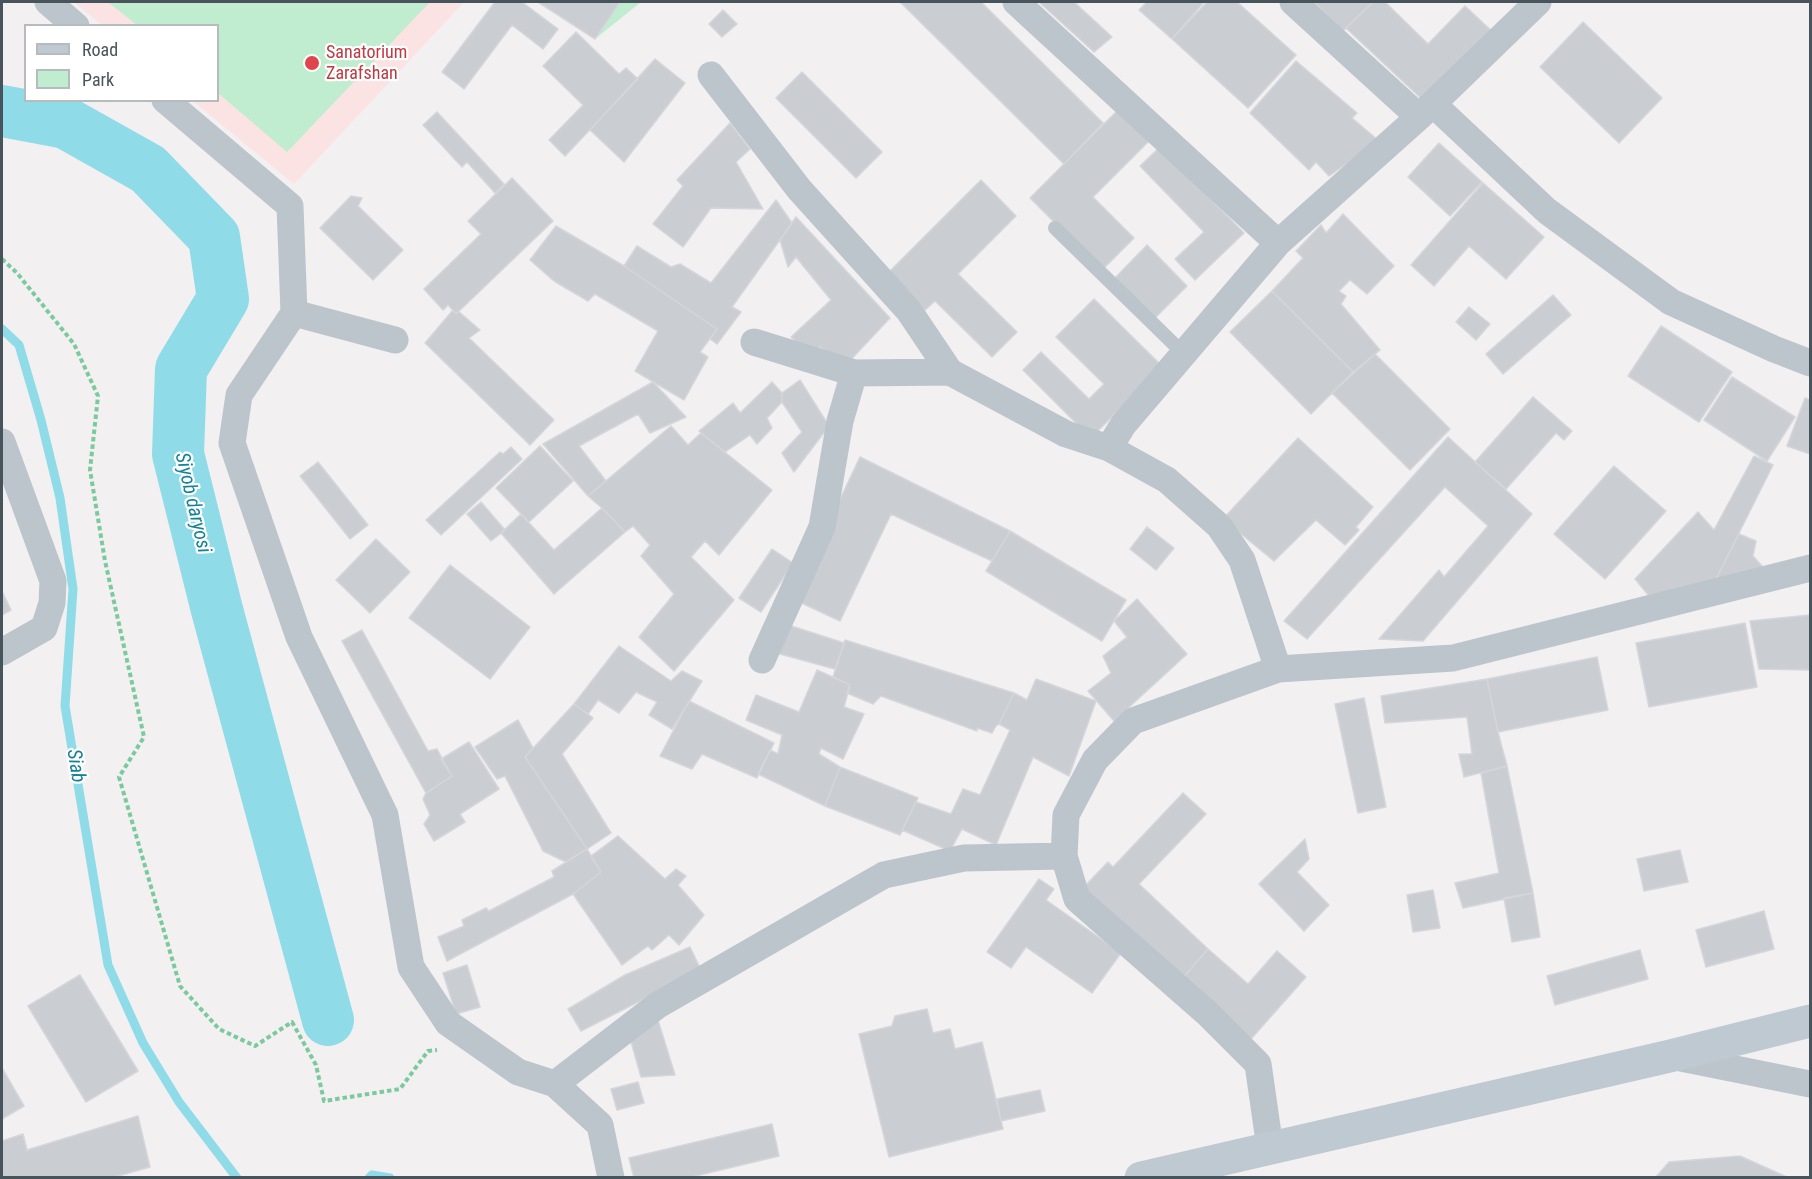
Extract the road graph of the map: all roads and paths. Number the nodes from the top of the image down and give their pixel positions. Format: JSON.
{"nodes":[{"id":1,"x":48,"y":2,"type":"edge"},
{"id":2,"x":1016,"y":2,"type":"edge"},
{"id":3,"x":1293,"y":2,"type":"edge"},
{"id":4,"x":1538,"y":2,"type":"edge"},
{"id":5,"x":74,"y":24,"type":"edge"},
{"id":6,"x":711,"y":75,"type":"dead end"},
{"id":7,"x":167,"y":102,"type":"edge"},
{"id":8,"x":1426,"y":110,"type":"junction"},
{"id":9,"x":1055,"y":228,"type":"dead end"},
{"id":10,"x":1278,"y":243,"type":"junction"},
{"id":11,"x":2,"y":259,"type":"edge"},
{"id":12,"x":294,"y":313,"type":"junction"},
{"id":13,"x":395,"y":340,"type":"dead end"},
{"id":14,"x":754,"y":342,"type":"dead end"},
{"id":15,"x":1184,"y":354,"type":"junction"},
{"id":16,"x":1810,"y":363,"type":"edge"},
{"id":17,"x":950,"y":372,"type":"junction"},
{"id":18,"x":854,"y":373,"type":"junction"},
{"id":19,"x":2,"y":442,"type":"edge"},
{"id":20,"x":1109,"y":448,"type":"junction"},
{"id":21,"x":1810,"y":568,"type":"edge"},
{"id":22,"x":2,"y":652,"type":"edge"},
{"id":23,"x":762,"y":660,"type":"dead end"},
{"id":24,"x":1278,"y":669,"type":"junction"},
{"id":25,"x":1064,"y":856,"type":"junction"},
{"id":26,"x":1810,"y":1022,"type":"edge"},
{"id":27,"x":478,"y":1045,"type":"junction"},
{"id":28,"x":1670,"y":1056,"type":"junction"},
{"id":29,"x":555,"y":1084,"type":"junction"},
{"id":30,"x":1810,"y":1084,"type":"edge"},
{"id":31,"x":1270,"y":1148,"type":"junction"},
{"id":32,"x":611,"y":1178,"type":"edge"},
{"id":33,"x":1140,"y":1178,"type":"edge"}],
"edges":[{"from":1,"to":5,"type":"street"},
{"from":2,"to":10,"type":"street"},
{"from":3,"to":8,"type":"street"},
{"from":4,"to":8,"type":"street"},
{"from":6,"to":17,"type":"street"},
{"from":7,"to":12,"type":"street"},
{"from":8,"to":10,"type":"street"},
{"from":8,"to":16,"type":"street"},
{"from":9,"to":15,"type":"lane"},
{"from":10,"to":15,"type":"street"},
{"from":11,"to":27,"type":"path"},
{"from":12,"to":13,"type":"street"},
{"from":12,"to":27,"type":"street"},
{"from":14,"to":18,"type":"street"},
{"from":15,"to":20,"type":"street"},
{"from":17,"to":18,"type":"street"},
{"from":17,"to":20,"type":"street"},
{"from":18,"to":23,"type":"street"},
{"from":19,"to":22,"type":"street"},
{"from":20,"to":24,"type":"street"},
{"from":21,"to":24,"type":"street"},
{"from":24,"to":25,"type":"street"},
{"from":25,"to":29,"type":"street"},
{"from":25,"to":31,"type":"street"},
{"from":26,"to":28,"type":"main road"},
{"from":27,"to":29,"type":"street"},
{"from":28,"to":30,"type":"street"},
{"from":28,"to":31,"type":"main road"},
{"from":29,"to":32,"type":"street"},
{"from":31,"to":33,"type":"main road"}]}
